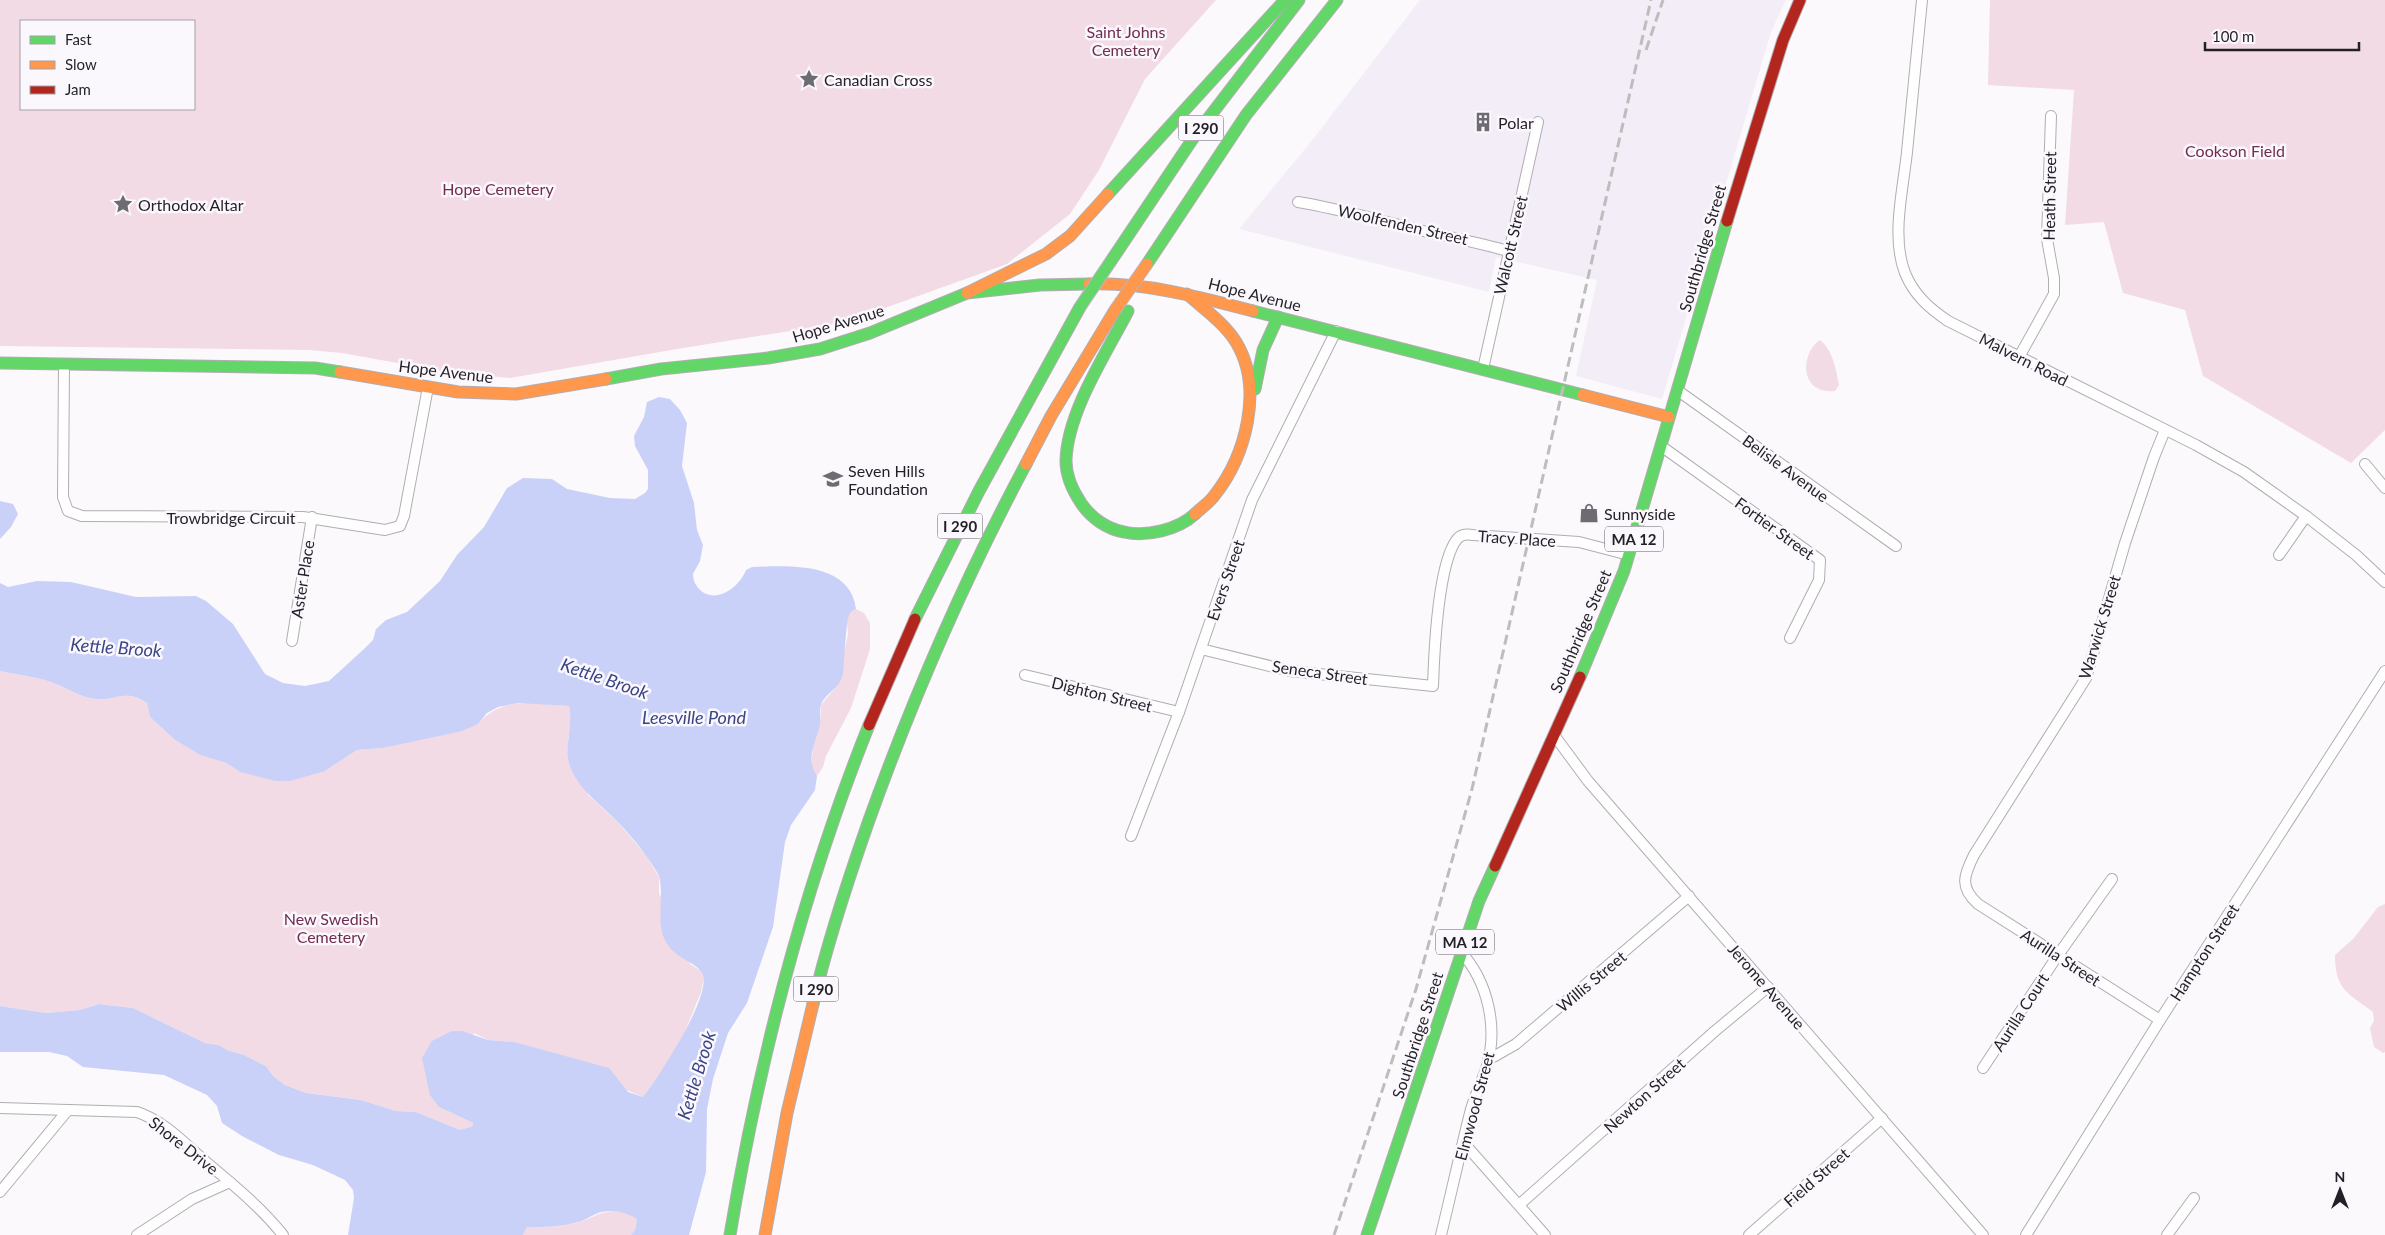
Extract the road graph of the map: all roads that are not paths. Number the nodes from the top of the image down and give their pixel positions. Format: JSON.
{"nodes":[{"id":1,"x":1285,"y":0,"type":"edge"},
{"id":2,"x":1299,"y":0,"type":"edge"},
{"id":3,"x":1337,"y":0,"type":"edge"},
{"id":4,"x":1800,"y":0,"type":"edge"},
{"id":5,"x":1922,"y":0,"type":"edge"},
{"id":6,"x":2051,"y":116,"type":"dead end"},
{"id":7,"x":1538,"y":122,"type":"dead end"},
{"id":8,"x":1298,"y":202,"type":"dead end"},
{"id":9,"x":1508,"y":251,"type":"junction"},
{"id":10,"x":1149,"y":264,"type":"junction"},
{"id":11,"x":967,"y":293,"type":"junction"},
{"id":12,"x":1186,"y":294,"type":"junction"},
{"id":13,"x":1278,"y":316,"type":"junction"},
{"id":14,"x":1336,"y":331,"type":"junction"},
{"id":15,"x":2019,"y":357,"type":"junction"},
{"id":16,"x":0,"y":363,"type":"edge"},
{"id":17,"x":64,"y":364,"type":"junction"},
{"id":18,"x":1483,"y":369,"type":"junction"},
{"id":19,"x":428,"y":387,"type":"junction"},
{"id":20,"x":1677,"y":390,"type":"junction"},
{"id":21,"x":1249,"y":414,"type":"junction"},
{"id":22,"x":1669,"y":417,"type":"junction"},
{"id":23,"x":2165,"y":430,"type":"junction"},
{"id":24,"x":1661,"y":446,"type":"junction"},
{"id":25,"x":2366,"y":464,"type":"dead end"},
{"id":26,"x":2385,"y":488,"type":"edge"},
{"id":27,"x":2306,"y":516,"type":"junction"},
{"id":28,"x":312,"y":517,"type":"junction"},
{"id":29,"x":1896,"y":546,"type":"dead end"},
{"id":30,"x":2279,"y":555,"type":"dead end"},
{"id":31,"x":1629,"y":556,"type":"junction"},
{"id":32,"x":2385,"y":582,"type":"edge"},
{"id":33,"x":1790,"y":638,"type":"dead end"},
{"id":34,"x":292,"y":641,"type":"dead end"},
{"id":35,"x":1201,"y":649,"type":"junction"},
{"id":36,"x":2385,"y":671,"type":"edge"},
{"id":37,"x":1025,"y":675,"type":"dead end"},
{"id":38,"x":1433,"y":679,"type":"joint"},
{"id":39,"x":1179,"y":712,"type":"junction"},
{"id":40,"x":1554,"y":735,"type":"junction"},
{"id":41,"x":1131,"y":836,"type":"dead end"},
{"id":42,"x":2112,"y":879,"type":"dead end"},
{"id":43,"x":1966,"y":890,"type":"joint"},
{"id":44,"x":1689,"y":896,"type":"junction"},
{"id":45,"x":1462,"y":952,"type":"junction"},
{"id":46,"x":2058,"y":955,"type":"junction"},
{"id":47,"x":1768,"y":987,"type":"junction"},
{"id":48,"x":2160,"y":1020,"type":"junction"},
{"id":49,"x":1488,"y":1060,"type":"junction"},
{"id":50,"x":1983,"y":1068,"type":"dead end"},
{"id":51,"x":0,"y":1108,"type":"edge"},
{"id":52,"x":68,"y":1110,"type":"junction"},
{"id":53,"x":1882,"y":1118,"type":"junction"},
{"id":54,"x":1463,"y":1142,"type":"junction"},
{"id":55,"x":230,"y":1182,"type":"junction"},
{"id":56,"x":0,"y":1192,"type":"edge"},
{"id":57,"x":2194,"y":1198,"type":"dead end"},
{"id":58,"x":1520,"y":1204,"type":"junction"},
{"id":59,"x":154,"y":1231,"type":"edge"},
{"id":60,"x":137,"y":1235,"type":"edge"},
{"id":61,"x":284,"y":1235,"type":"edge"},
{"id":62,"x":730,"y":1235,"type":"edge"},
{"id":63,"x":764,"y":1235,"type":"edge"},
{"id":64,"x":1367,"y":1235,"type":"edge"},
{"id":65,"x":1441,"y":1235,"type":"edge"},
{"id":66,"x":1545,"y":1235,"type":"edge"},
{"id":67,"x":1750,"y":1235,"type":"edge"},
{"id":68,"x":1983,"y":1235,"type":"edge"},
{"id":69,"x":2026,"y":1235,"type":"edge"},
{"id":70,"x":2166,"y":1235,"type":"edge"}],
"edges":[{"from":1,"to":11,"type":"main road"},
{"from":2,"to":62,"type":"main road","number":"I 290","bridge":true},
{"from":3,"to":10,"type":"main road","number":"I 290"},
{"from":4,"to":20,"type":"main road","name":"Southbridge Street"},
{"from":5,"to":15,"type":"street","name":"Malvern Road"},
{"from":6,"to":15,"type":"street","name":"Heath Street"},
{"from":7,"to":9,"type":"street","name":"Walcott Street"},
{"from":8,"to":9,"type":"street","name":"Woolfenden Street"},
{"from":9,"to":18,"type":"street","name":"Walcott Street"},
{"from":10,"to":21,"type":"main road"},
{"from":10,"to":63,"type":"main road","number":"I 290","bridge":true},
{"from":11,"to":12,"type":"main road","name":"Hope Avenue"},
{"from":11,"to":19,"type":"main road","name":"Hope Avenue"},
{"from":12,"to":13,"type":"main road","name":"Hope Avenue"},
{"from":12,"to":21,"type":"main road"},
{"from":13,"to":14,"type":"main road","name":"Hope Avenue"},
{"from":13,"to":21,"type":"main road"},
{"from":14,"to":18,"type":"main road","name":"Hope Avenue"},
{"from":14,"to":35,"type":"street","name":"Evers Street"},
{"from":15,"to":23,"type":"street","name":"Malvern Road"},
{"from":16,"to":17,"type":"main road","name":"Hope Avenue"},
{"from":17,"to":19,"type":"main road","name":"Hope Avenue"},
{"from":17,"to":28,"type":"street","name":"Trowbridge Circuit"},
{"from":18,"to":22,"type":"main road","name":"Hope Avenue"},
{"from":19,"to":28,"type":"street","name":"Trowbridge Circuit"},
{"from":20,"to":22,"type":"main road","name":"Southbridge Street"},
{"from":20,"to":29,"type":"street","name":"Belisle Avenue"},
{"from":22,"to":24,"type":"main road","name":"Southbridge Street","number":"MA 12"},
{"from":23,"to":27,"type":"street","name":"Malvern Road"},
{"from":23,"to":43,"type":"street","name":"Warwick Street"},
{"from":24,"to":31,"type":"main road","name":"Southbridge Street","number":"MA 12"},
{"from":24,"to":33,"type":"street","name":"Fortier Street"},
{"from":25,"to":26,"type":"street"},
{"from":27,"to":30,"type":"street"},
{"from":27,"to":32,"type":"street","name":"Malvern Road"},
{"from":28,"to":34,"type":"street","name":"Aster Place"},
{"from":31,"to":38,"type":"street","name":"Tracy Place"},
{"from":31,"to":40,"type":"main road","name":"Southbridge Street","number":"MA 12"},
{"from":35,"to":38,"type":"street","name":"Seneca Street"},
{"from":35,"to":39,"type":"street","name":"Evers Street"},
{"from":36,"to":48,"type":"street","name":"Hampton Street"},
{"from":37,"to":39,"type":"street","name":"Dighton Street"},
{"from":39,"to":41,"type":"street","name":"Evers Street"},
{"from":40,"to":44,"type":"street","name":"Jerome Avenue"},
{"from":40,"to":45,"type":"main road","name":"Southbridge Street","number":"MA 12"},
{"from":42,"to":46,"type":"street","name":"Aurilla Court"},
{"from":43,"to":46,"type":"street","name":"Aurilla Street"},
{"from":44,"to":47,"type":"street","name":"Jerome Avenue"},
{"from":44,"to":49,"type":"street","name":"Willis Street"},
{"from":45,"to":49,"type":"street","name":"Elmwood Street"},
{"from":45,"to":64,"type":"main road","name":"Southbridge Street","number":"MA 12"},
{"from":46,"to":48,"type":"street","name":"Aurilla Street"},
{"from":46,"to":50,"type":"street","name":"Aurilla Court"},
{"from":47,"to":53,"type":"street","name":"Jerome Avenue"},
{"from":47,"to":58,"type":"street","name":"Newton Street"},
{"from":48,"to":69,"type":"street","name":"Hampton Street"},
{"from":49,"to":54,"type":"street","name":"Elmwood Street"},
{"from":51,"to":52,"type":"street","name":"Shore Drive"},
{"from":52,"to":55,"type":"street","name":"Shore Drive"},
{"from":52,"to":56,"type":"street"},
{"from":53,"to":67,"type":"street","name":"Field Street"},
{"from":53,"to":68,"type":"street","name":"Jerome Avenue"},
{"from":54,"to":58,"type":"street"},
{"from":54,"to":65,"type":"street","name":"Elmwood Street"},
{"from":55,"to":59,"type":"street"},
{"from":55,"to":61,"type":"street","name":"Shore Drive"},
{"from":57,"to":70,"type":"street"},
{"from":58,"to":66,"type":"street"},
{"from":59,"to":60,"type":"street"}]}
